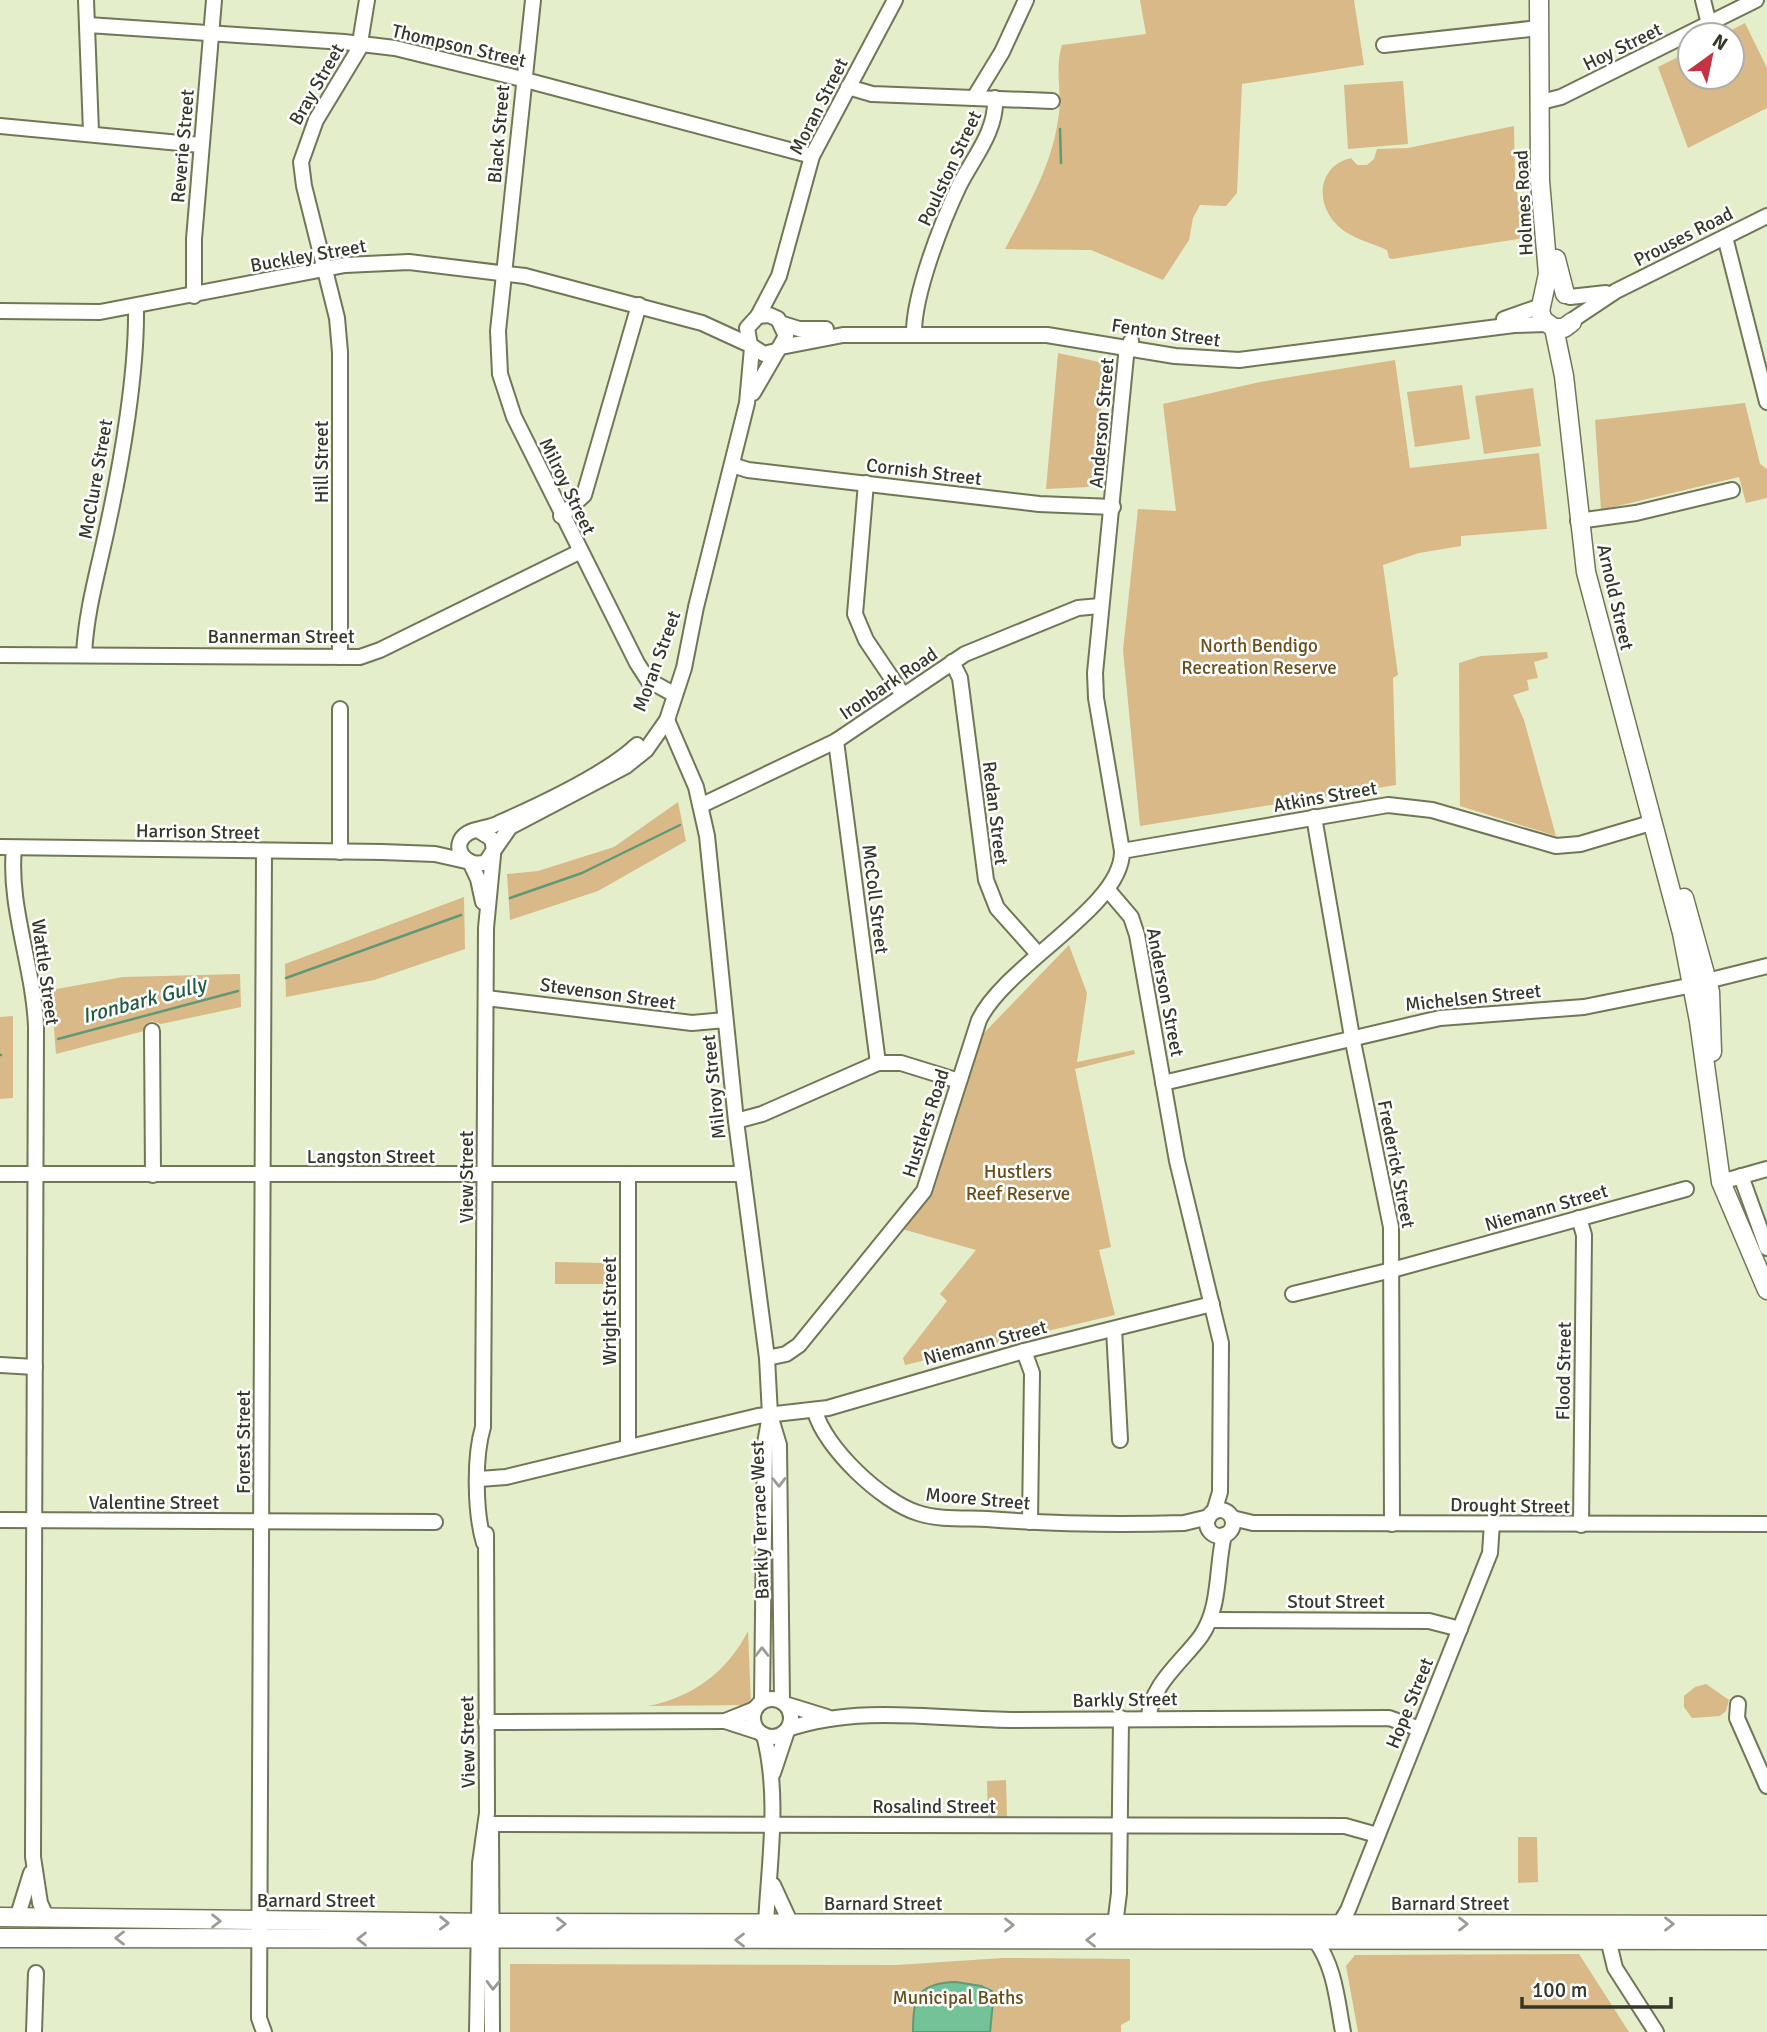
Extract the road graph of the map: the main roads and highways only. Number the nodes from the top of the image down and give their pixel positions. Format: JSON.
{"nodes":[{"id":1,"x":1539,"y":0,"type":"edge"},
{"id":2,"x":1541,"y":102,"type":"junction"},
{"id":3,"x":1567,"y":296,"type":"junction"},
{"id":4,"x":1542,"y":304,"type":"junction"},
{"id":5,"x":1573,"y":321,"type":"junction"},
{"id":6,"x":1550,"y":326,"type":"junction"},
{"id":7,"x":1564,"y":376,"type":"junction"},
{"id":8,"x":1767,"y":1289,"type":"edge"},
{"id":9,"x":0,"y":1900,"type":"edge"},
{"id":10,"x":6,"y":1917,"type":"edge"},
{"id":11,"x":766,"y":1924,"type":"junction"},
{"id":12,"x":878,"y":1924,"type":"junction"},
{"id":13,"x":1513,"y":1924,"type":"junction"},
{"id":14,"x":1115,"y":1925,"type":"junction"},
{"id":15,"x":1767,"y":1925,"type":"edge"},
{"id":16,"x":261,"y":1930,"type":"junction"},
{"id":17,"x":486,"y":1931,"type":"junction"},
{"id":18,"x":1607,"y":1932,"type":"junction"},
{"id":19,"x":1329,"y":1935,"type":"junction"},
{"id":20,"x":45,"y":1937,"type":"junction"},
{"id":21,"x":0,"y":1938,"type":"edge"},
{"id":22,"x":1550,"y":1939,"type":"junction"},
{"id":23,"x":861,"y":1940,"type":"junction"},
{"id":24,"x":980,"y":1940,"type":"junction"},
{"id":25,"x":1218,"y":1940,"type":"junction"},
{"id":26,"x":1767,"y":1940,"type":"edge"}],
"edges":[{"from":1,"to":2,"type":"main road","name":"Holmes Road"},
{"from":2,"to":3,"type":"main road","name":"Holmes Road"},
{"from":2,"to":4,"type":"main road","name":"Holmes Road"},
{"from":3,"to":4,"type":"main road"},
{"from":3,"to":5,"type":"main road"},
{"from":4,"to":6,"type":"main road"},
{"from":5,"to":6,"type":"main road"},
{"from":5,"to":7,"type":"main road","name":"Arnold Street"},
{"from":6,"to":7,"type":"main road","name":"Arnold Street"},
{"from":7,"to":8,"type":"main road","name":"Arnold Street"},
{"from":9,"to":10,"type":"main road"},
{"from":10,"to":16,"type":"main road","name":"Barnard Street","one_way":true},
{"from":10,"to":20,"type":"main road"},
{"from":11,"to":12,"type":"main road","name":"Barnard Street"},
{"from":17,"to":11,"type":"main road","name":"Barnard Street","one_way":true},
{"from":11,"to":23,"type":"main road"},
{"from":12,"to":14,"type":"main road","name":"Barnard Street","one_way":true},
{"from":12,"to":24,"type":"main road"},
{"from":13,"to":18,"type":"main road","name":"Barnard Street"},
{"from":19,"to":13,"type":"main road","name":"Barnard Street","one_way":true},
{"from":13,"to":22,"type":"main road"},
{"from":14,"to":19,"type":"main road","name":"Barnard Street"},
{"from":14,"to":25,"type":"main road"},
{"from":18,"to":15,"type":"main road","name":"Barnard Street","one_way":true},
{"from":16,"to":17,"type":"main road","name":"Barnard Street"},
{"from":16,"to":20,"type":"main road","name":"Barnard Street","one_way":true},
{"from":23,"to":17,"type":"main road","name":"Barnard Street","one_way":true},
{"from":18,"to":22,"type":"main road","name":"Barnard Street"},
{"from":18,"to":26,"type":"main road","name":"Barnard Street"},
{"from":19,"to":22,"type":"main road","name":"Barnard Street"},
{"from":19,"to":25,"type":"main road","name":"Barnard Street"},
{"from":20,"to":21,"type":"main road","name":"Barnard Street"},
{"from":23,"to":24,"type":"main road","name":"Barnard Street"},
{"from":25,"to":24,"type":"main road","name":"Barnard Street","one_way":true}]}
